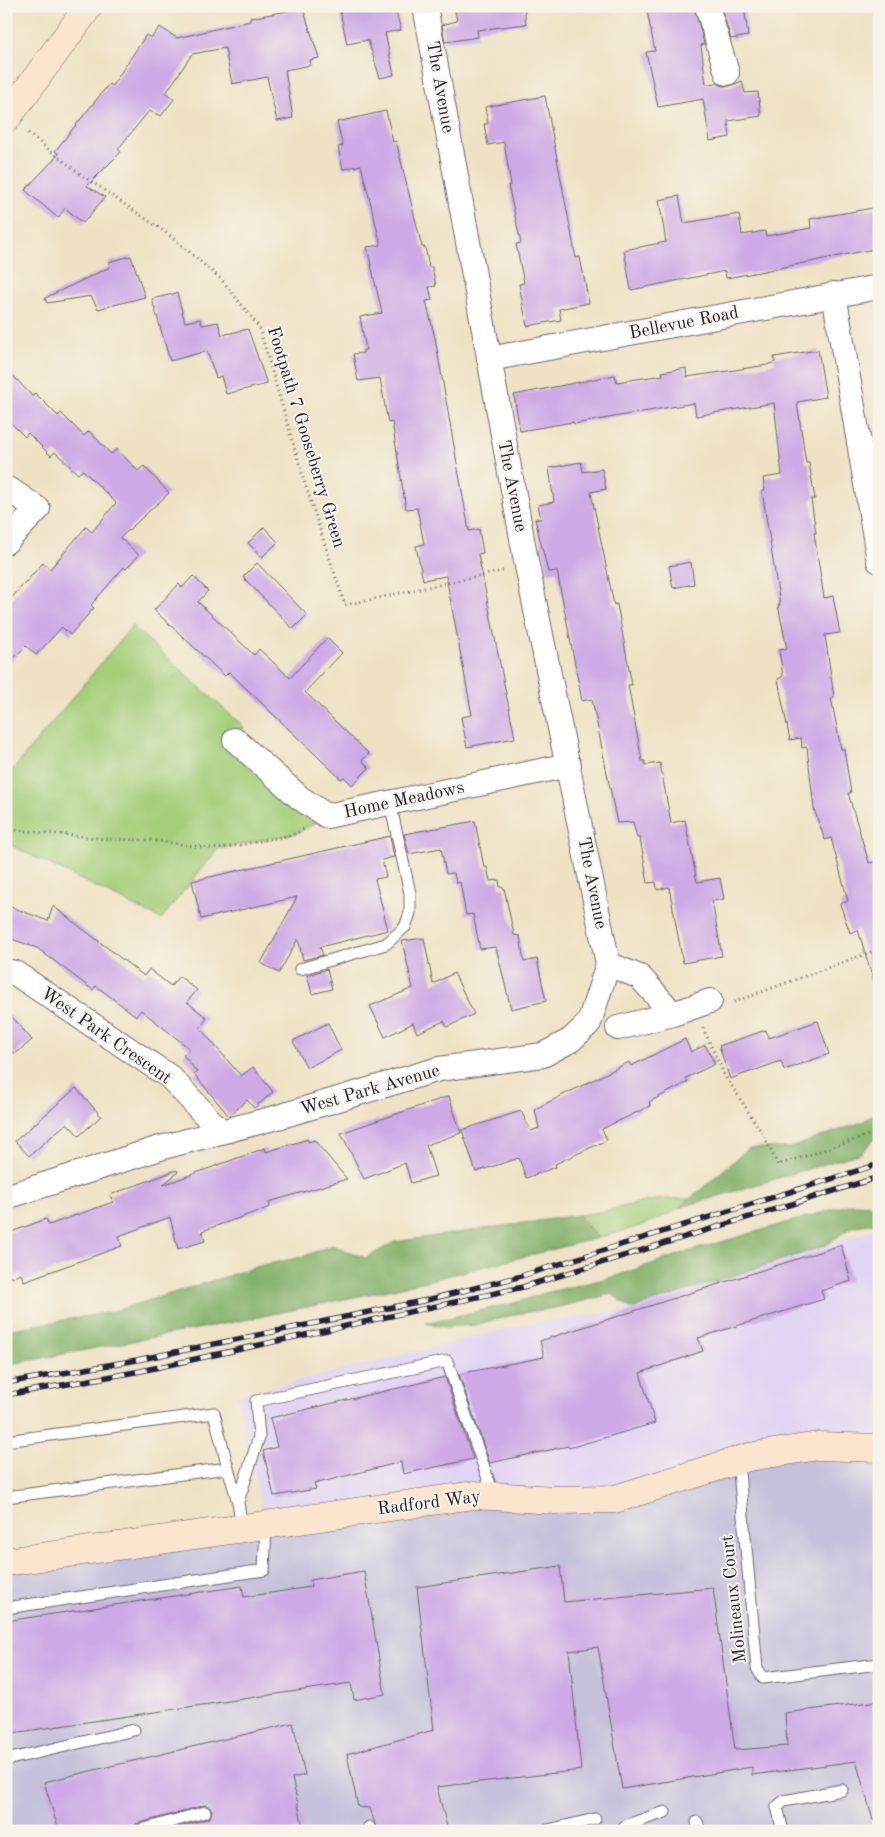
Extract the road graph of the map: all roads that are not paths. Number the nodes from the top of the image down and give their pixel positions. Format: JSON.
{"nodes":[{"id":1,"x":89,"y":6,"type":"edge"},
{"id":2,"x":426,"y":6,"type":"edge"},
{"id":3,"x":707,"y":6,"type":"edge"},
{"id":4,"x":727,"y":73,"type":"dead end"},
{"id":5,"x":7,"y":118,"type":"edge"},
{"id":6,"x":879,"y":287,"type":"edge"},
{"id":7,"x":834,"y":294,"type":"junction"},
{"id":8,"x":489,"y":360,"type":"junction"},
{"id":9,"x":10,"y":490,"type":"dead end"},
{"id":10,"x":6,"y":542,"type":"edge"},
{"id":11,"x":879,"y":561,"type":"edge"},
{"id":12,"x":235,"y":740,"type":"dead end"},
{"id":13,"x":569,"y":765,"type":"junction"},
{"id":14,"x":390,"y":803,"type":"junction"},
{"id":15,"x":608,"y":964,"type":"junction"},
{"id":16,"x":300,"y":969,"type":"dead end"},
{"id":17,"x":6,"y":971,"type":"edge"},
{"id":18,"x":618,"y":1028,"type":"dead end"},
{"id":19,"x":220,"y":1131,"type":"junction"},
{"id":20,"x":6,"y":1197,"type":"edge"},
{"id":21,"x":6,"y":1441,"type":"edge"},
{"id":22,"x":879,"y":1448,"type":"edge"},
{"id":23,"x":738,"y":1461,"type":"junction"},
{"id":24,"x":228,"y":1468,"type":"junction"},
{"id":25,"x":494,"y":1496,"type":"junction"},
{"id":26,"x":6,"y":1498,"type":"edge"},
{"id":27,"x":238,"y":1502,"type":"junction"},
{"id":28,"x":254,"y":1528,"type":"junction"},
{"id":29,"x":6,"y":1562,"type":"edge"},
{"id":30,"x":6,"y":1608,"type":"edge"},
{"id":31,"x":879,"y":1664,"type":"edge"},
{"id":32,"x":134,"y":1730,"type":"dead end"},
{"id":33,"x":6,"y":1760,"type":"edge"},
{"id":34,"x":842,"y":1790,"type":"dead end"},
{"id":35,"x":205,"y":1812,"type":"dead end"},
{"id":36,"x":665,"y":1812,"type":"dead end"},
{"id":37,"x":596,"y":1818,"type":"dead end"},
{"id":38,"x":138,"y":1831,"type":"edge"},
{"id":39,"x":544,"y":1831,"type":"edge"},
{"id":40,"x":621,"y":1831,"type":"edge"},
{"id":41,"x":783,"y":1831,"type":"edge"}],
"edges":[{"from":1,"to":5,"type":"street"},
{"from":2,"to":8,"type":"street","name":"The Avenue"},
{"from":3,"to":4,"type":"street"},
{"from":6,"to":7,"type":"street","name":"Bellevue Road"},
{"from":7,"to":8,"type":"street","name":"Bellevue Road"},
{"from":7,"to":11,"type":"street"},
{"from":8,"to":13,"type":"street","name":"The Avenue"},
{"from":9,"to":10,"type":"street"},
{"from":12,"to":14,"type":"street","name":"Home Meadows"},
{"from":13,"to":14,"type":"street","name":"Home Meadows"},
{"from":13,"to":15,"type":"street","name":"The Avenue"},
{"from":14,"to":16,"type":"lane"},
{"from":15,"to":18,"type":"street"},
{"from":15,"to":19,"type":"street","name":"West Park Avenue"},
{"from":17,"to":19,"type":"street","name":"West Park Crescent"},
{"from":19,"to":20,"type":"street","name":"West Park Avenue"},
{"from":21,"to":24,"type":"lane"},
{"from":22,"to":23,"type":"street","name":"Radford Way"},
{"from":23,"to":25,"type":"street","name":"Radford Way"},
{"from":23,"to":31,"type":"lane","name":"Molineaux Court"},
{"from":24,"to":26,"type":"lane"},
{"from":24,"to":27,"type":"lane"},
{"from":25,"to":27,"type":"lane"},
{"from":25,"to":28,"type":"street","name":"Radford Way"},
{"from":27,"to":28,"type":"lane"},
{"from":28,"to":29,"type":"street","name":"Radford Way"},
{"from":28,"to":30,"type":"lane"},
{"from":32,"to":33,"type":"lane"},
{"from":34,"to":41,"type":"lane"},
{"from":35,"to":38,"type":"lane"},
{"from":36,"to":40,"type":"lane"},
{"from":37,"to":39,"type":"lane"}]}
